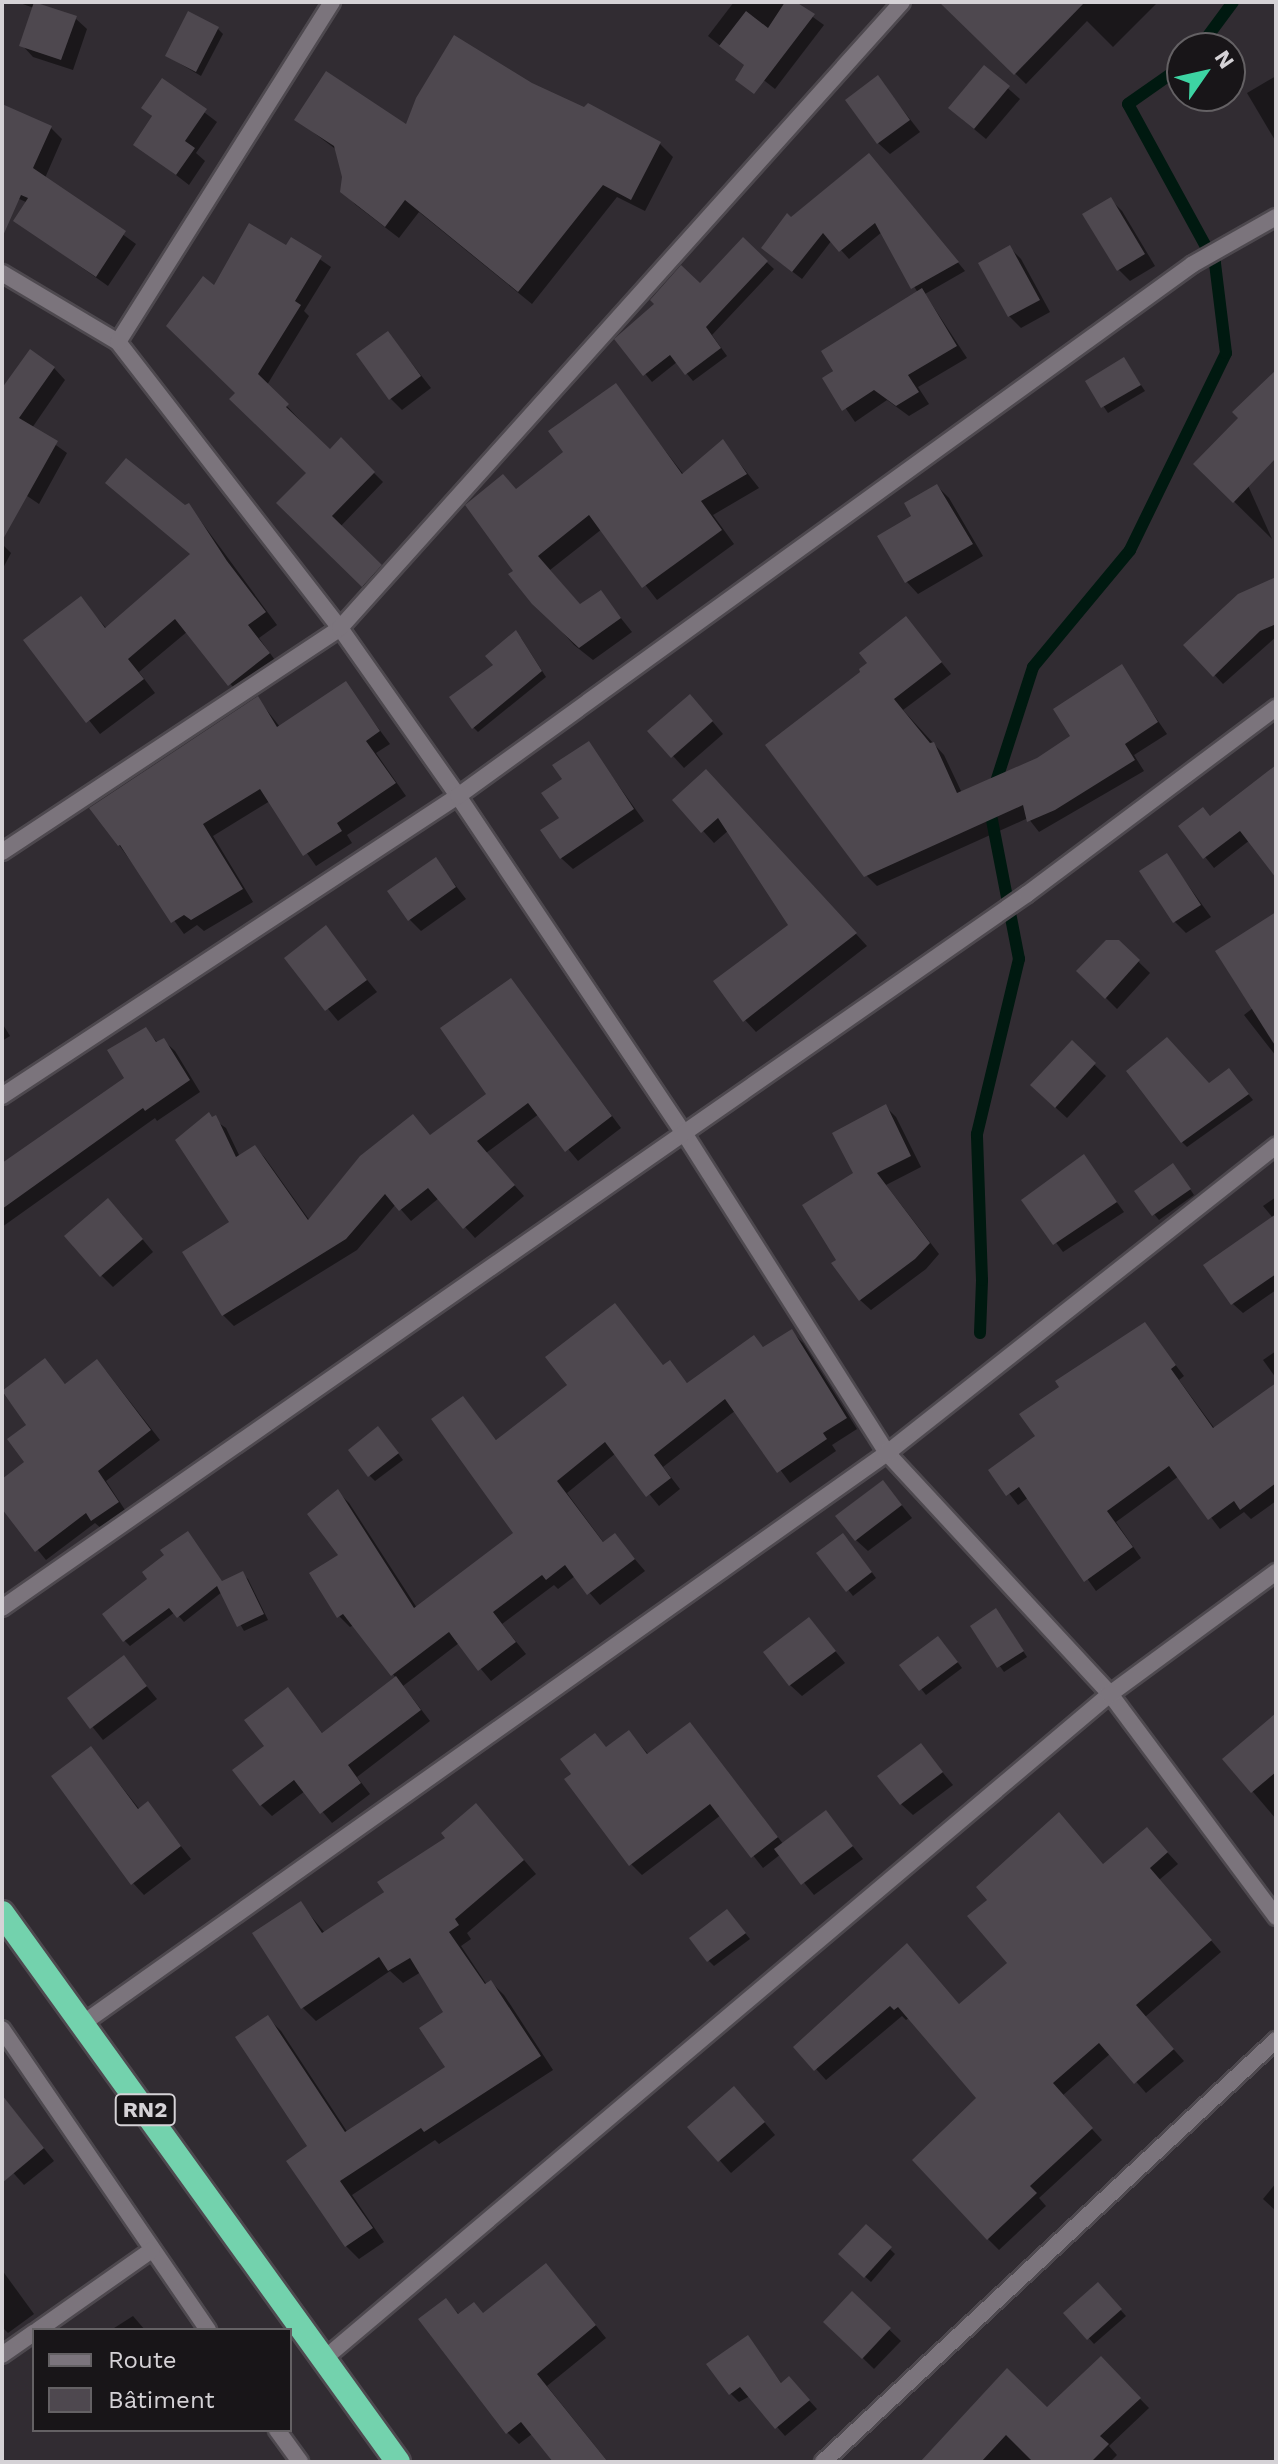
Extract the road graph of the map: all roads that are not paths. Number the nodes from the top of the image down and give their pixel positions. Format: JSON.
{"nodes":[{"id":1,"x":332,"y":2,"type":"edge"},
{"id":2,"x":902,"y":2,"type":"edge"},
{"id":3,"x":1276,"y":217,"type":"edge"},
{"id":4,"x":2,"y":273,"type":"edge"},
{"id":5,"x":118,"y":342,"type":"junction"},
{"id":6,"x":340,"y":628,"type":"junction"},
{"id":7,"x":1276,"y":708,"type":"edge"},
{"id":8,"x":458,"y":796,"type":"junction"},
{"id":9,"x":2,"y":852,"type":"edge"},
{"id":10,"x":2,"y":1096,"type":"edge"},
{"id":11,"x":684,"y":1133,"type":"junction"},
{"id":12,"x":1276,"y":1146,"type":"edge"},
{"id":13,"x":887,"y":1453,"type":"junction"},
{"id":14,"x":1276,"y":1572,"type":"edge"},
{"id":15,"x":2,"y":1608,"type":"edge"},
{"id":16,"x":1110,"y":1694,"type":"junction"},
{"id":17,"x":2,"y":1913,"type":"edge"},
{"id":18,"x":1276,"y":1917,"type":"edge"},
{"id":19,"x":82,"y":2024,"type":"junction"},
{"id":20,"x":2,"y":2029,"type":"edge"},
{"id":21,"x":1276,"y":2040,"type":"edge"},
{"id":22,"x":152,"y":2250,"type":"junction"},
{"id":23,"x":40,"y":2328,"type":"edge"},
{"id":24,"x":207,"y":2328,"type":"edge"},
{"id":25,"x":32,"y":2334,"type":"edge"},
{"id":26,"x":2,"y":2355,"type":"edge"},
{"id":27,"x":325,"y":2358,"type":"junction"},
{"id":28,"x":278,"y":2432,"type":"edge"},
{"id":29,"x":300,"y":2462,"type":"edge"},
{"id":30,"x":398,"y":2462,"type":"edge"},
{"id":31,"x":823,"y":2462,"type":"edge"}],
"edges":[{"from":1,"to":5,"type":"street"},
{"from":2,"to":6,"type":"street"},
{"from":3,"to":8,"type":"street"},
{"from":4,"to":5,"type":"street"},
{"from":5,"to":6,"type":"street"},
{"from":6,"to":8,"type":"street"},
{"from":6,"to":9,"type":"street"},
{"from":7,"to":11,"type":"street"},
{"from":8,"to":10,"type":"street"},
{"from":8,"to":11,"type":"street"},
{"from":11,"to":13,"type":"street"},
{"from":11,"to":15,"type":"street"},
{"from":12,"to":13,"type":"street"},
{"from":13,"to":16,"type":"street"},
{"from":13,"to":19,"type":"street"},
{"from":14,"to":16,"type":"street"},
{"from":16,"to":18,"type":"street"},
{"from":16,"to":27,"type":"street"},
{"from":17,"to":19,"type":"highway","number":"RN2"},
{"from":19,"to":27,"type":"highway","number":"RN2"},
{"from":20,"to":22,"type":"street"},
{"from":21,"to":31,"type":"street"},
{"from":22,"to":23,"type":"street"},
{"from":22,"to":24,"type":"street"},
{"from":25,"to":26,"type":"street"},
{"from":27,"to":30,"type":"highway","number":"RN2"},
{"from":28,"to":29,"type":"street"}]}
